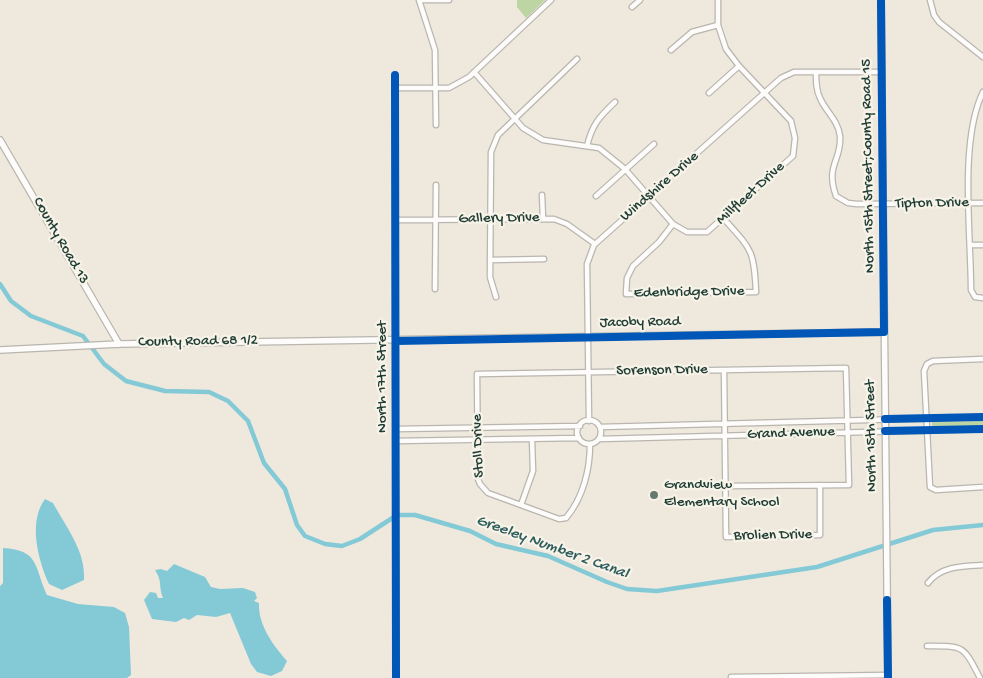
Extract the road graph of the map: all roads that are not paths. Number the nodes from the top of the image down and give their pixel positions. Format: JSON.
{"nodes":[{"id":1,"x":419,"y":0,"type":"edge"},
{"id":2,"x":449,"y":0,"type":"edge"},
{"id":3,"x":551,"y":0,"type":"edge"},
{"id":4,"x":640,"y":0,"type":"edge"},
{"id":5,"x":718,"y":0,"type":"edge"},
{"id":6,"x":881,"y":0,"type":"edge"},
{"id":7,"x":930,"y":0,"type":"edge"},
{"id":8,"x":632,"y":7,"type":"dead end"},
{"id":9,"x":718,"y":25,"type":"junction"},
{"id":10,"x":671,"y":50,"type":"dead end"},
{"id":11,"x":983,"y":57,"type":"edge"},
{"id":12,"x":577,"y":59,"type":"dead end"},
{"id":13,"x":739,"y":66,"type":"junction"},
{"id":14,"x":474,"y":72,"type":"junction"},
{"id":15,"x":816,"y":72,"type":"junction"},
{"id":16,"x":882,"y":72,"type":"junction"},
{"id":17,"x":395,"y":75,"type":"dead end"},
{"id":18,"x":396,"y":88,"type":"junction"},
{"id":19,"x":435,"y":88,"type":"junction"},
{"id":20,"x":709,"y":92,"type":"dead end"},
{"id":21,"x":766,"y":92,"type":"junction"},
{"id":22,"x":983,"y":92,"type":"edge"},
{"id":23,"x":615,"y":102,"type":"dead end"},
{"id":24,"x":516,"y":120,"type":"junction"},
{"id":25,"x":436,"y":125,"type":"dead end"},
{"id":26,"x":0,"y":140,"type":"edge"},
{"id":27,"x":654,"y":144,"type":"dead end"},
{"id":28,"x":587,"y":146,"type":"junction"},
{"id":29,"x":625,"y":169,"type":"junction"},
{"id":30,"x":436,"y":185,"type":"dead end"},
{"id":31,"x":542,"y":195,"type":"dead end"},
{"id":32,"x":596,"y":196,"type":"dead end"},
{"id":33,"x":649,"y":196,"type":"junction"},
{"id":34,"x":970,"y":203,"type":"junction"},
{"id":35,"x":983,"y":203,"type":"edge"},
{"id":36,"x":883,"y":205,"type":"junction"},
{"id":37,"x":542,"y":218,"type":"junction"},
{"id":38,"x":490,"y":219,"type":"junction"},
{"id":39,"x":724,"y":219,"type":"junction"},
{"id":40,"x":396,"y":220,"type":"junction"},
{"id":41,"x":436,"y":220,"type":"junction"},
{"id":42,"x":673,"y":224,"type":"junction"},
{"id":43,"x":595,"y":244,"type":"junction"},
{"id":44,"x":983,"y":244,"type":"edge"},
{"id":45,"x":971,"y":245,"type":"junction"},
{"id":46,"x":544,"y":259,"type":"dead end"},
{"id":47,"x":490,"y":260,"type":"junction"},
{"id":48,"x":435,"y":289,"type":"dead end"},
{"id":49,"x":496,"y":297,"type":"dead end"},
{"id":50,"x":983,"y":298,"type":"edge"},
{"id":51,"x":884,"y":332,"type":"junction"},
{"id":52,"x":588,"y":337,"type":"junction"},
{"id":53,"x":396,"y":341,"type":"junction"},
{"id":54,"x":119,"y":344,"type":"junction"},
{"id":55,"x":0,"y":350,"type":"edge"},
{"id":56,"x":983,"y":359,"type":"edge"},
{"id":57,"x":724,"y":370,"type":"junction"},
{"id":58,"x":588,"y":372,"type":"junction"},
{"id":59,"x":477,"y":374,"type":"joint"},
{"id":60,"x":983,"y":417,"type":"edge"},
{"id":61,"x":926,"y":418,"type":"junction"},
{"id":62,"x":885,"y":419,"type":"junction"},
{"id":63,"x":848,"y":420,"type":"junction"},
{"id":64,"x":588,"y":421,"type":"junction"},
{"id":65,"x":725,"y":423,"type":"junction"},
{"id":66,"x":580,"y":426,"type":"junction"},
{"id":67,"x":600,"y":427,"type":"junction"},
{"id":68,"x":477,"y":428,"type":"junction"},
{"id":69,"x":396,"y":429,"type":"junction"},
{"id":70,"x":983,"y":429,"type":"edge"},
{"id":71,"x":926,"y":430,"type":"junction"},
{"id":72,"x":885,"y":431,"type":"junction"},
{"id":73,"x":848,"y":432,"type":"junction"},
{"id":74,"x":725,"y":436,"type":"junction"},
{"id":75,"x":579,"y":438,"type":"junction"},
{"id":76,"x":532,"y":439,"type":"junction"},
{"id":77,"x":599,"y":439,"type":"junction"},
{"id":78,"x":396,"y":440,"type":"junction"},
{"id":79,"x":478,"y":440,"type":"junction"},
{"id":80,"x":590,"y":444,"type":"junction"},
{"id":81,"x":820,"y":485,"type":"junction"},
{"id":82,"x":726,"y":486,"type":"junction"},
{"id":83,"x":983,"y":487,"type":"edge"},
{"id":84,"x":521,"y":505,"type":"junction"},
{"id":85,"x":983,"y":565,"type":"edge"},
{"id":86,"x":928,"y":583,"type":"dead end"},
{"id":87,"x":928,"y":646,"type":"dead end"},
{"id":88,"x":730,"y":677,"type":"dead end"},
{"id":89,"x":738,"y":677,"type":"edge"},
{"id":90,"x":888,"y":677,"type":"edge"},
{"id":91,"x":396,"y":678,"type":"edge"},
{"id":92,"x":980,"y":678,"type":"edge"}],
"edges":[{"from":1,"to":2,"type":"street"},
{"from":1,"to":19,"type":"street"},
{"from":3,"to":14,"type":"street"},
{"from":4,"to":8,"type":"street"},
{"from":5,"to":9,"type":"street","name":"Millfleet Drive"},
{"from":6,"to":16,"type":"street","name":"North 15th Street;County Road 15"},
{"from":7,"to":11,"type":"street"},
{"from":9,"to":10,"type":"street"},
{"from":9,"to":13,"type":"street","name":"Millfleet Drive"},
{"from":12,"to":24,"type":"street"},
{"from":13,"to":20,"type":"street"},
{"from":13,"to":21,"type":"street","name":"Millfleet Drive"},
{"from":14,"to":19,"type":"street"},
{"from":14,"to":24,"type":"street"},
{"from":15,"to":16,"type":"street","name":"Windshire Drive"},
{"from":15,"to":21,"type":"street","name":"Windshire Drive"},
{"from":15,"to":36,"type":"street","name":"Tipton Drive"},
{"from":16,"to":36,"type":"street","name":"North 15th Street;County Road 15"},
{"from":17,"to":18,"type":"street","name":"North 17th Street"},
{"from":18,"to":19,"type":"street"},
{"from":18,"to":40,"type":"street","name":"North 17th Street"},
{"from":19,"to":25,"type":"street"},
{"from":21,"to":33,"type":"street","name":"Windshire Drive"},
{"from":21,"to":39,"type":"street","name":"Millfleet Drive"},
{"from":22,"to":34,"type":"street"},
{"from":23,"to":28,"type":"street"},
{"from":24,"to":28,"type":"street"},
{"from":24,"to":38,"type":"street"},
{"from":26,"to":54,"type":"street","name":"County Road 13"},
{"from":27,"to":29,"type":"street"},
{"from":28,"to":29,"type":"street"},
{"from":29,"to":32,"type":"street"},
{"from":29,"to":33,"type":"street"},
{"from":30,"to":41,"type":"street"},
{"from":31,"to":37,"type":"street"},
{"from":33,"to":42,"type":"street"},
{"from":33,"to":43,"type":"street","name":"Windshire Drive"},
{"from":34,"to":35,"type":"street","name":"Tipton Drive"},
{"from":34,"to":36,"type":"street","name":"Tipton Drive"},
{"from":34,"to":45,"type":"street"},
{"from":36,"to":51,"type":"street","name":"North 15th Street;County Road 15"},
{"from":37,"to":38,"type":"street","name":"Gallery Drive"},
{"from":37,"to":43,"type":"street","name":"Gallery Drive"},
{"from":38,"to":41,"type":"street","name":"Gallery Drive"},
{"from":38,"to":47,"type":"street"},
{"from":39,"to":42,"type":"street","name":"Millfleet Drive"},
{"from":39,"to":42,"type":"street","name":"Edenbridge Drive"},
{"from":40,"to":41,"type":"street","name":"Gallery Drive"},
{"from":40,"to":53,"type":"street","name":"North 17th Street"},
{"from":41,"to":48,"type":"street"},
{"from":43,"to":52,"type":"street","name":"Windshire Drive"},
{"from":44,"to":45,"type":"street"},
{"from":45,"to":50,"type":"street"},
{"from":46,"to":47,"type":"street"},
{"from":47,"to":49,"type":"street"},
{"from":51,"to":52,"type":"street","name":"Jacoby Road"},
{"from":51,"to":62,"type":"street","name":"North 15th Street"},
{"from":52,"to":53,"type":"street","name":"Jacoby Road"},
{"from":52,"to":58,"type":"street","name":"Windshire Drive"},
{"from":53,"to":54,"type":"street","name":"County Road 68 1/2"},
{"from":53,"to":69,"type":"street","name":"North 17th Street"},
{"from":54,"to":55,"type":"street","name":"County Road 68 1/2"},
{"from":56,"to":61,"type":"street"},
{"from":57,"to":58,"type":"street","name":"Sorenson Drive"},
{"from":57,"to":63,"type":"street","name":"Sorenson Drive"},
{"from":57,"to":65,"type":"street"},
{"from":58,"to":59,"type":"street","name":"Sorenson Drive"},
{"from":58,"to":64,"type":"street","name":"Windshire Drive"},
{"from":59,"to":68,"type":"street","name":"Stoll Drive"},
{"from":60,"to":61,"type":"street","name":"Grand Avenue"},
{"from":61,"to":62,"type":"street","name":"Grand Avenue"},
{"from":61,"to":71,"type":"street"},
{"from":62,"to":63,"type":"street","name":"Grand Avenue"},
{"from":62,"to":72,"type":"street","name":"North 15th Street"},
{"from":63,"to":65,"type":"street","name":"Grand Avenue"},
{"from":63,"to":73,"type":"street"},
{"from":64,"to":66,"type":"street"},
{"from":64,"to":67,"type":"street"},
{"from":65,"to":67,"type":"street","name":"Grand Avenue"},
{"from":65,"to":74,"type":"street"},
{"from":66,"to":68,"type":"street"},
{"from":66,"to":75,"type":"street"},
{"from":67,"to":77,"type":"street"},
{"from":68,"to":69,"type":"street"},
{"from":68,"to":79,"type":"street","name":"Stoll Drive"},
{"from":69,"to":78,"type":"street","name":"North 17th Street"},
{"from":70,"to":71,"type":"street","name":"Grand Avenue"},
{"from":71,"to":72,"type":"street","name":"Grand Avenue"},
{"from":71,"to":83,"type":"street"},
{"from":72,"to":73,"type":"street","name":"Grand Avenue"},
{"from":72,"to":90,"type":"street","name":"North 15th Street"},
{"from":73,"to":74,"type":"street","name":"Grand Avenue"},
{"from":73,"to":81,"type":"street"},
{"from":74,"to":77,"type":"street","name":"Grand Avenue"},
{"from":74,"to":82,"type":"street"},
{"from":75,"to":76,"type":"street"},
{"from":75,"to":80,"type":"street"},
{"from":76,"to":79,"type":"street"},
{"from":76,"to":84,"type":"street"},
{"from":77,"to":80,"type":"street"},
{"from":78,"to":79,"type":"street"},
{"from":78,"to":91,"type":"street","name":"North 17th Street"},
{"from":79,"to":84,"type":"street","name":"Stoll Drive"},
{"from":80,"to":84,"type":"street","name":"Stoll Drive"},
{"from":81,"to":82,"type":"street"},
{"from":81,"to":82,"type":"street","name":"Brolien Drive"},
{"from":85,"to":86,"type":"street"},
{"from":87,"to":92,"type":"street"},
{"from":88,"to":89,"type":"street"},
{"from":89,"to":90,"type":"street"}]}
